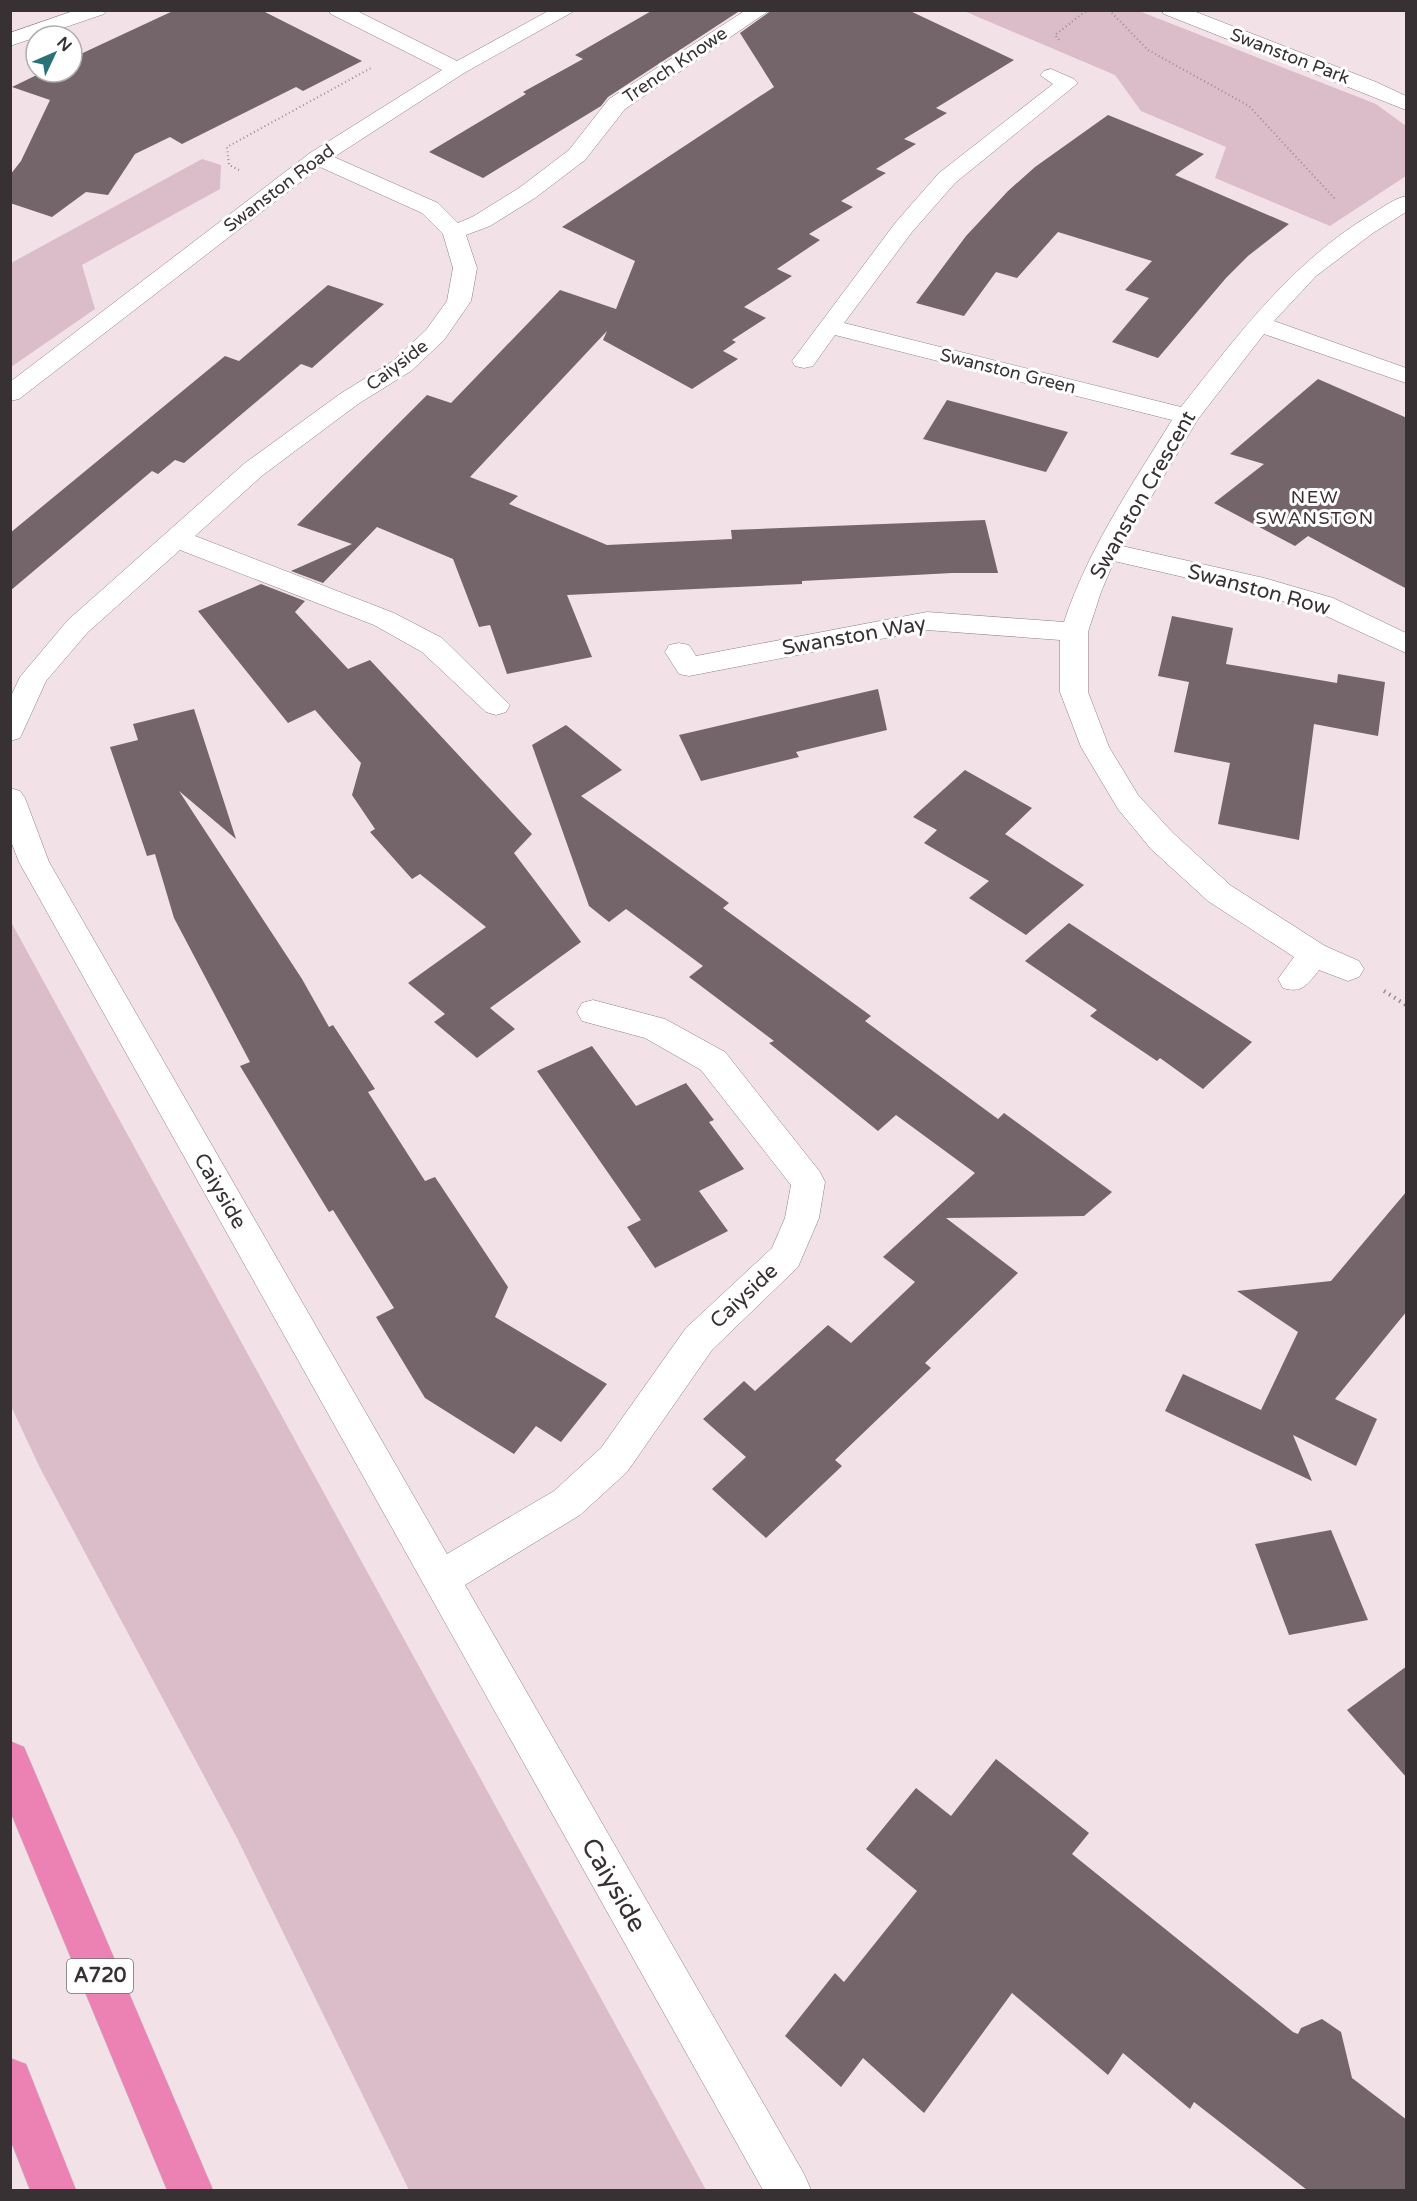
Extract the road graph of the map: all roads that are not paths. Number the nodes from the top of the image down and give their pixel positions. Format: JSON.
{"nodes":[{"id":1,"x":97,"y":10,"type":"edge"},
{"id":2,"x":338,"y":10,"type":"edge"},
{"id":3,"x":566,"y":10,"type":"edge"},
{"id":4,"x":760,"y":10,"type":"edge"},
{"id":5,"x":1171,"y":10,"type":"edge"},
{"id":6,"x":10,"y":40,"type":"edge"},
{"id":7,"x":458,"y":69,"type":"junction"},
{"id":8,"x":1051,"y":75,"type":"dead end"},
{"id":9,"x":1407,"y":104,"type":"edge"},
{"id":10,"x":318,"y":158,"type":"junction"},
{"id":11,"x":1407,"y":203,"type":"edge"},
{"id":12,"x":454,"y":232,"type":"junction"},
{"id":13,"x":1259,"y":324,"type":"junction"},
{"id":14,"x":829,"y":326,"type":"junction"},
{"id":15,"x":804,"y":361,"type":"dead end"},
{"id":16,"x":1407,"y":376,"type":"edge"},
{"id":17,"x":10,"y":394,"type":"edge"},
{"id":18,"x":1187,"y":416,"type":"junction"},
{"id":19,"x":174,"y":538,"type":"junction"},
{"id":20,"x":1106,"y":551,"type":"junction"},
{"id":21,"x":1074,"y":632,"type":"junction"},
{"id":22,"x":1407,"y":644,"type":"edge"},
{"id":23,"x":679,"y":652,"type":"dead end"},
{"id":24,"x":496,"y":705,"type":"dead end"},
{"id":25,"x":10,"y":731,"type":"edge"},
{"id":26,"x":10,"y":798,"type":"edge"},
{"id":27,"x":1314,"y":954,"type":"junction"},
{"id":28,"x":1348,"y":969,"type":"dead end"},
{"id":29,"x":1294,"y":979,"type":"dead end"},
{"id":30,"x":592,"y":1012,"type":"dead end"},
{"id":31,"x":440,"y":1579,"type":"junction"},
{"id":32,"x":10,"y":1761,"type":"edge"},
{"id":33,"x":10,"y":2080,"type":"edge"},
{"id":34,"x":53,"y":2190,"type":"edge"},
{"id":35,"x":190,"y":2190,"type":"edge"},
{"id":36,"x":788,"y":2190,"type":"edge"}],
"edges":[{"from":1,"to":6,"type":"street"},
{"from":2,"to":7,"type":"street"},
{"from":3,"to":7,"type":"street","name":"Swanston Road"},
{"from":4,"to":12,"type":"street","name":"Trench Knowe"},
{"from":5,"to":9,"type":"street","name":"Swanston Park"},
{"from":7,"to":10,"type":"street","name":"Swanston Road"},
{"from":8,"to":14,"type":"street"},
{"from":10,"to":12,"type":"street","name":"Caiyside"},
{"from":10,"to":17,"type":"street","name":"Swanston Road"},
{"from":11,"to":13,"type":"street","name":"Swanston Crescent"},
{"from":12,"to":19,"type":"street","name":"Caiyside"},
{"from":13,"to":16,"type":"street"},
{"from":13,"to":18,"type":"street","name":"Swanston Crescent"},
{"from":14,"to":15,"type":"street"},
{"from":14,"to":18,"type":"street","name":"Swanston Green"},
{"from":18,"to":20,"type":"street","name":"Swanston Crescent"},
{"from":19,"to":24,"type":"street"},
{"from":19,"to":25,"type":"street","name":"Caiyside"},
{"from":20,"to":21,"type":"street","name":"Swanston Crescent"},
{"from":20,"to":22,"type":"street","name":"Swanston Row"},
{"from":21,"to":23,"type":"street","name":"Swanston Way"},
{"from":21,"to":27,"type":"street","name":"Swanston Crescent"},
{"from":26,"to":31,"type":"street","name":"Caiyside"},
{"from":27,"to":28,"type":"street","name":"Swanston Crescent"},
{"from":27,"to":29,"type":"street"},
{"from":30,"to":31,"type":"street","name":"Caiyside"},
{"from":31,"to":36,"type":"street","name":"Caiyside"},
{"from":32,"to":35,"type":"highway","number":"A720"},
{"from":33,"to":34,"type":"highway"}]}
